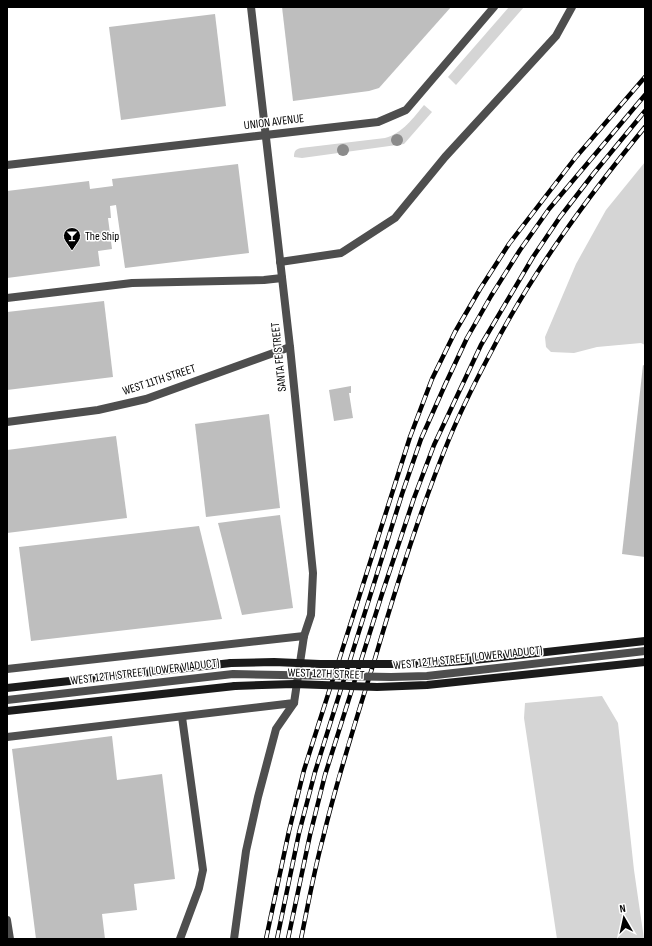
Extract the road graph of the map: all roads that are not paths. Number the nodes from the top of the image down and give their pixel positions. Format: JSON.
{"nodes":[{"id":1,"x":252,"y":7,"type":"edge"},
{"id":2,"x":494,"y":7,"type":"edge"},
{"id":3,"x":572,"y":7,"type":"edge"},
{"id":4,"x":266,"y":135,"type":"junction"},
{"id":5,"x":7,"y":165,"type":"edge"},
{"id":6,"x":280,"y":262,"type":"junction"},
{"id":7,"x":282,"y":278,"type":"junction"},
{"id":8,"x":7,"y":298,"type":"edge"},
{"id":9,"x":290,"y":347,"type":"junction"},
{"id":10,"x":7,"y":422,"type":"edge"},
{"id":11,"x":304,"y":636,"type":"junction"},
{"id":12,"x":645,"y":641,"type":"edge"},
{"id":13,"x":645,"y":651,"type":"edge"},
{"id":14,"x":645,"y":662,"type":"edge"},
{"id":15,"x":7,"y":670,"type":"edge"},
{"id":16,"x":7,"y":688,"type":"edge"},
{"id":17,"x":7,"y":700,"type":"edge"},
{"id":18,"x":294,"y":703,"type":"junction"},
{"id":19,"x":7,"y":711,"type":"edge"},
{"id":20,"x":182,"y":717,"type":"junction"},
{"id":21,"x":7,"y":737,"type":"edge"},
{"id":22,"x":7,"y":920,"type":"edge"},
{"id":23,"x":10,"y":939,"type":"edge"},
{"id":24,"x":180,"y":939,"type":"edge"},
{"id":25,"x":234,"y":939,"type":"edge"}],
"edges":[{"from":1,"to":4,"type":"street","name":"SANTA FE STREET"},
{"from":2,"to":4,"type":"street","name":"UNION AVENUE"},
{"from":3,"to":6,"type":"street"},
{"from":4,"to":5,"type":"street","name":"UNION AVENUE"},
{"from":4,"to":6,"type":"street","name":"SANTA FE STREET"},
{"from":6,"to":7,"type":"street","name":"SANTA FE STREET"},
{"from":7,"to":8,"type":"street"},
{"from":7,"to":9,"type":"street","name":"SANTA FE STREET"},
{"from":9,"to":10,"type":"street","name":"WEST 11TH STREET"},
{"from":9,"to":11,"type":"street","name":"SANTA FE STREET"},
{"from":11,"to":15,"type":"street"},
{"from":11,"to":18,"type":"street","name":"SANTA FE STREET"},
{"from":12,"to":16,"type":"main road","name":"WEST 12TH STREET","bridge":true},
{"from":13,"to":17,"type":"street","name":"WEST 12TH STREET (LOWER VIADUCT)","bridge":true},
{"from":14,"to":19,"type":"main road","name":"WEST 12TH STREET","bridge":true},
{"from":18,"to":20,"type":"street"},
{"from":18,"to":25,"type":"street"},
{"from":20,"to":21,"type":"street"},
{"from":20,"to":24,"type":"street"},
{"from":22,"to":23,"type":"street"}]}
